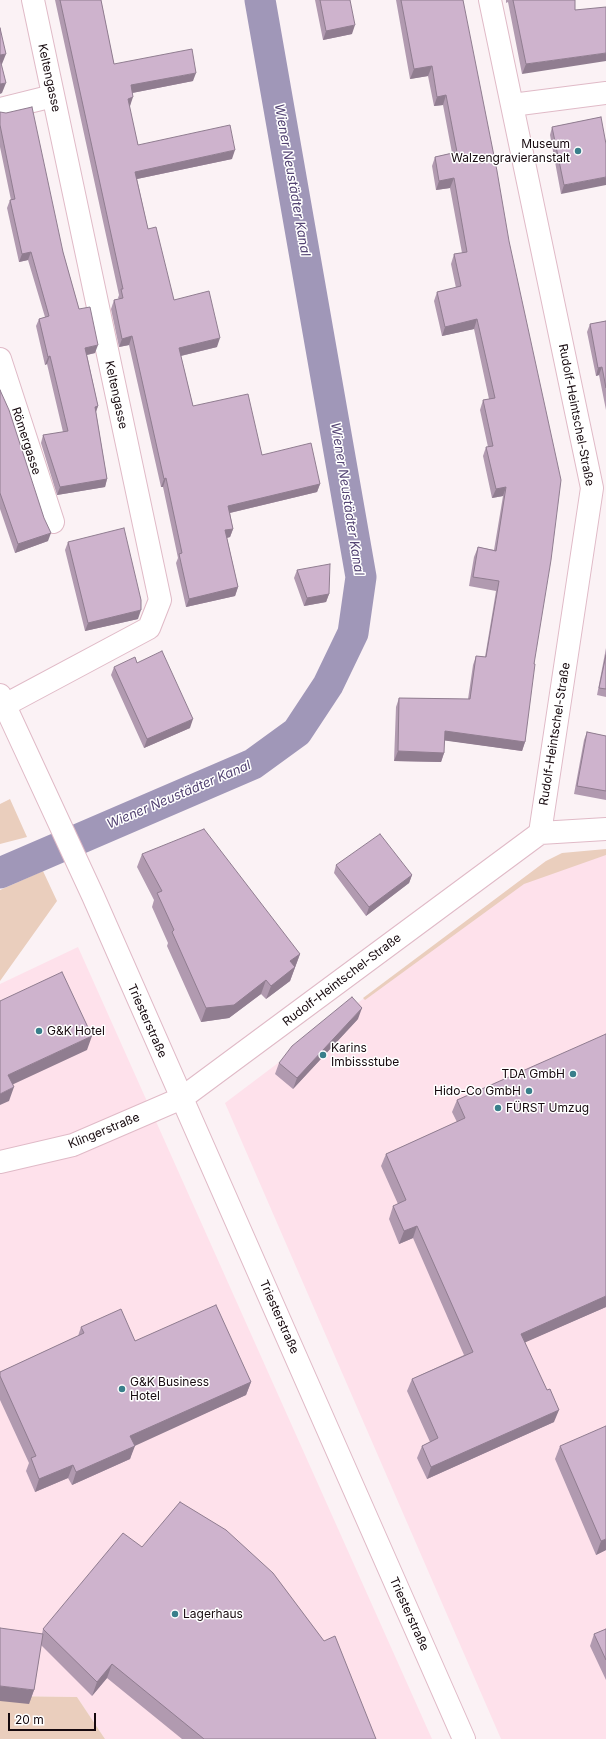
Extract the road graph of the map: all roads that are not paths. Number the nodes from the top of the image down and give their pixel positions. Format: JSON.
{"nodes":[{"id":1,"x":33,"y":0,"type":"edge"},
{"id":2,"x":490,"y":0,"type":"edge"},
{"id":3,"x":606,"y":93,"type":"edge"},
{"id":4,"x":53,"y":96,"type":"junction"},
{"id":5,"x":512,"y":105,"type":"junction"},
{"id":6,"x":0,"y":109,"type":"edge"},
{"id":7,"x":0,"y":359,"type":"edge"},
{"id":8,"x":53,"y":522,"type":"dead end"},
{"id":9,"x":2,"y":700,"type":"edge"},
{"id":10,"x":606,"y":829,"type":"edge"},
{"id":11,"x":540,"y":833,"type":"junction"},
{"id":12,"x":182,"y":1098,"type":"junction"},
{"id":13,"x":0,"y":1162,"type":"edge"},
{"id":14,"x":464,"y":1739,"type":"edge"}],
"edges":[{"from":1,"to":4,"type":"street","name":"Keltengasse"},
{"from":2,"to":5,"type":"street","name":"Rudolf-Heintschel-Straße"},
{"from":3,"to":5,"type":"street"},
{"from":4,"to":6,"type":"street"},
{"from":4,"to":9,"type":"street","name":"Keltengasse"},
{"from":5,"to":11,"type":"street","name":"Rudolf-Heintschel-Straße"},
{"from":7,"to":8,"type":"street","name":"Römergasse"},
{"from":9,"to":12,"type":"street","name":"Triesterstraße"},
{"from":10,"to":11,"type":"street"},
{"from":11,"to":12,"type":"street","name":"Rudolf-Heintschel-Straße"},
{"from":12,"to":13,"type":"street","name":"Klingerstraße"},
{"from":12,"to":14,"type":"street","name":"Triesterstraße"}]}
